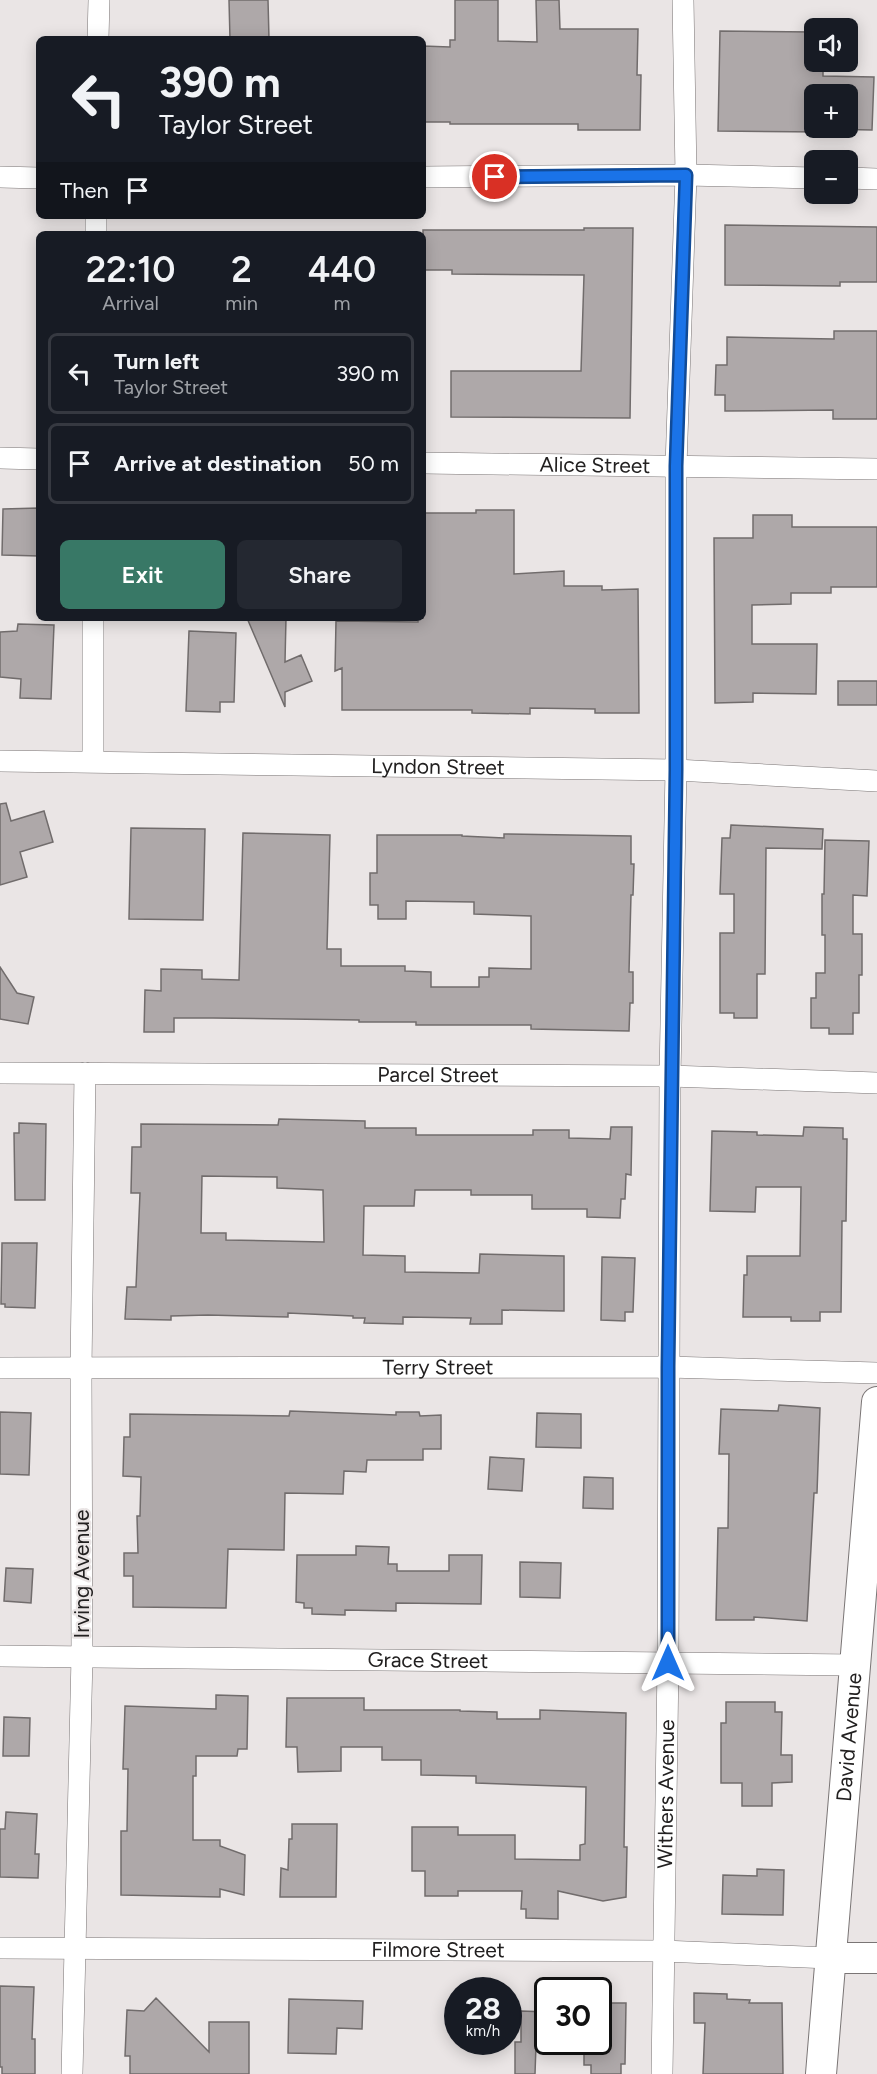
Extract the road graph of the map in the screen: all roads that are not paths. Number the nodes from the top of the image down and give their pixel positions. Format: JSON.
{"nodes":[{"id":1,"x":99,"y":0,"type":"edge"},
{"id":2,"x":683,"y":0,"type":"edge"},
{"id":3,"x":98,"y":36,"type":"edge"},
{"id":4,"x":686,"y":175,"type":"junction"},
{"id":5,"x":0,"y":177,"type":"edge"},
{"id":6,"x":426,"y":177,"type":"edge"},
{"id":7,"x":36,"y":178,"type":"edge"},
{"id":8,"x":804,"y":178,"type":"edge"},
{"id":9,"x":858,"y":178,"type":"edge"},
{"id":10,"x":877,"y":179,"type":"edge"},
{"id":11,"x":0,"y":458,"type":"edge"},
{"id":12,"x":36,"y":459,"type":"edge"},
{"id":13,"x":426,"y":463,"type":"edge"},
{"id":14,"x":676,"y":466,"type":"junction"},
{"id":15,"x":877,"y":469,"type":"edge"},
{"id":16,"x":93,"y":621,"type":"edge"},
{"id":17,"x":0,"y":761,"type":"edge"},
{"id":18,"x":93,"y":761,"type":"junction"},
{"id":19,"x":676,"y":770,"type":"junction"},
{"id":20,"x":877,"y":781,"type":"edge"},
{"id":21,"x":0,"y":1073,"type":"edge"},
{"id":22,"x":85,"y":1073,"type":"junction"},
{"id":23,"x":670,"y":1076,"type":"junction"},
{"id":24,"x":877,"y":1083,"type":"edge"},
{"id":25,"x":668,"y":1367,"type":"junction"},
{"id":26,"x":0,"y":1368,"type":"edge"},
{"id":27,"x":81,"y":1369,"type":"junction"},
{"id":28,"x":877,"y":1373,"type":"edge"},
{"id":29,"x":877,"y":1402,"type":"edge"},
{"id":30,"x":0,"y":1656,"type":"edge"},
{"id":31,"x":82,"y":1657,"type":"junction"},
{"id":32,"x":668,"y":1663,"type":"junction"},
{"id":33,"x":855,"y":1665,"type":"junction"},
{"id":34,"x":0,"y":1948,"type":"edge"},
{"id":35,"x":74,"y":1948,"type":"junction"},
{"id":36,"x":663,"y":1951,"type":"junction"},
{"id":37,"x":830,"y":1958,"type":"junction"},
{"id":38,"x":877,"y":1958,"type":"edge"},
{"id":39,"x":72,"y":2074,"type":"edge"},
{"id":40,"x":662,"y":2074,"type":"edge"},
{"id":41,"x":821,"y":2074,"type":"edge"}],
"edges":[{"from":1,"to":3,"type":"street"},
{"from":2,"to":4,"type":"street","name":"Withers Avenue"},
{"from":4,"to":6,"type":"street"},
{"from":4,"to":8,"type":"street"},
{"from":4,"to":14,"type":"street","name":"Withers Avenue"},
{"from":5,"to":7,"type":"street"},
{"from":9,"to":10,"type":"street"},
{"from":11,"to":12,"type":"street"},
{"from":13,"to":14,"type":"street","name":"Alice Street"},
{"from":14,"to":15,"type":"street","name":"Alice Street"},
{"from":14,"to":19,"type":"street","name":"Withers Avenue"},
{"from":16,"to":18,"type":"street"},
{"from":17,"to":18,"type":"street","name":"Lyndon Street"},
{"from":18,"to":19,"type":"street","name":"Lyndon Street"},
{"from":19,"to":20,"type":"street","name":"Lyndon Street"},
{"from":19,"to":23,"type":"street","name":"Withers Avenue"},
{"from":21,"to":22,"type":"street","name":"Parcel Street"},
{"from":22,"to":23,"type":"street","name":"Parcel Street"},
{"from":22,"to":27,"type":"street","name":"Irving Avenue"},
{"from":23,"to":24,"type":"street","name":"Parcel Street"},
{"from":23,"to":25,"type":"street","name":"Withers Avenue"},
{"from":25,"to":27,"type":"street","name":"Terry Street"},
{"from":25,"to":28,"type":"street","name":"Terry Street"},
{"from":25,"to":32,"type":"street","name":"Withers Avenue"},
{"from":26,"to":27,"type":"street","name":"Terry Street"},
{"from":27,"to":31,"type":"street","name":"Irving Avenue"},
{"from":29,"to":33,"type":"main road","name":"David Avenue"},
{"from":30,"to":31,"type":"street","name":"Grace Street"},
{"from":31,"to":32,"type":"street","name":"Grace Street"},
{"from":31,"to":35,"type":"street","name":"Irving Avenue"},
{"from":32,"to":33,"type":"street","name":"Grace Street"},
{"from":32,"to":36,"type":"street","name":"Withers Avenue"},
{"from":33,"to":37,"type":"main road","name":"David Avenue"},
{"from":34,"to":35,"type":"street","name":"Filmore Street"},
{"from":35,"to":36,"type":"street","name":"Filmore Street"},
{"from":35,"to":39,"type":"street","name":"Irving Avenue"},
{"from":36,"to":37,"type":"street","name":"Filmore Street"},
{"from":36,"to":40,"type":"street","name":"Withers Avenue"},
{"from":37,"to":38,"type":"main road","name":"Filmore Street"},
{"from":37,"to":41,"type":"main road","name":"David Avenue"}]}
